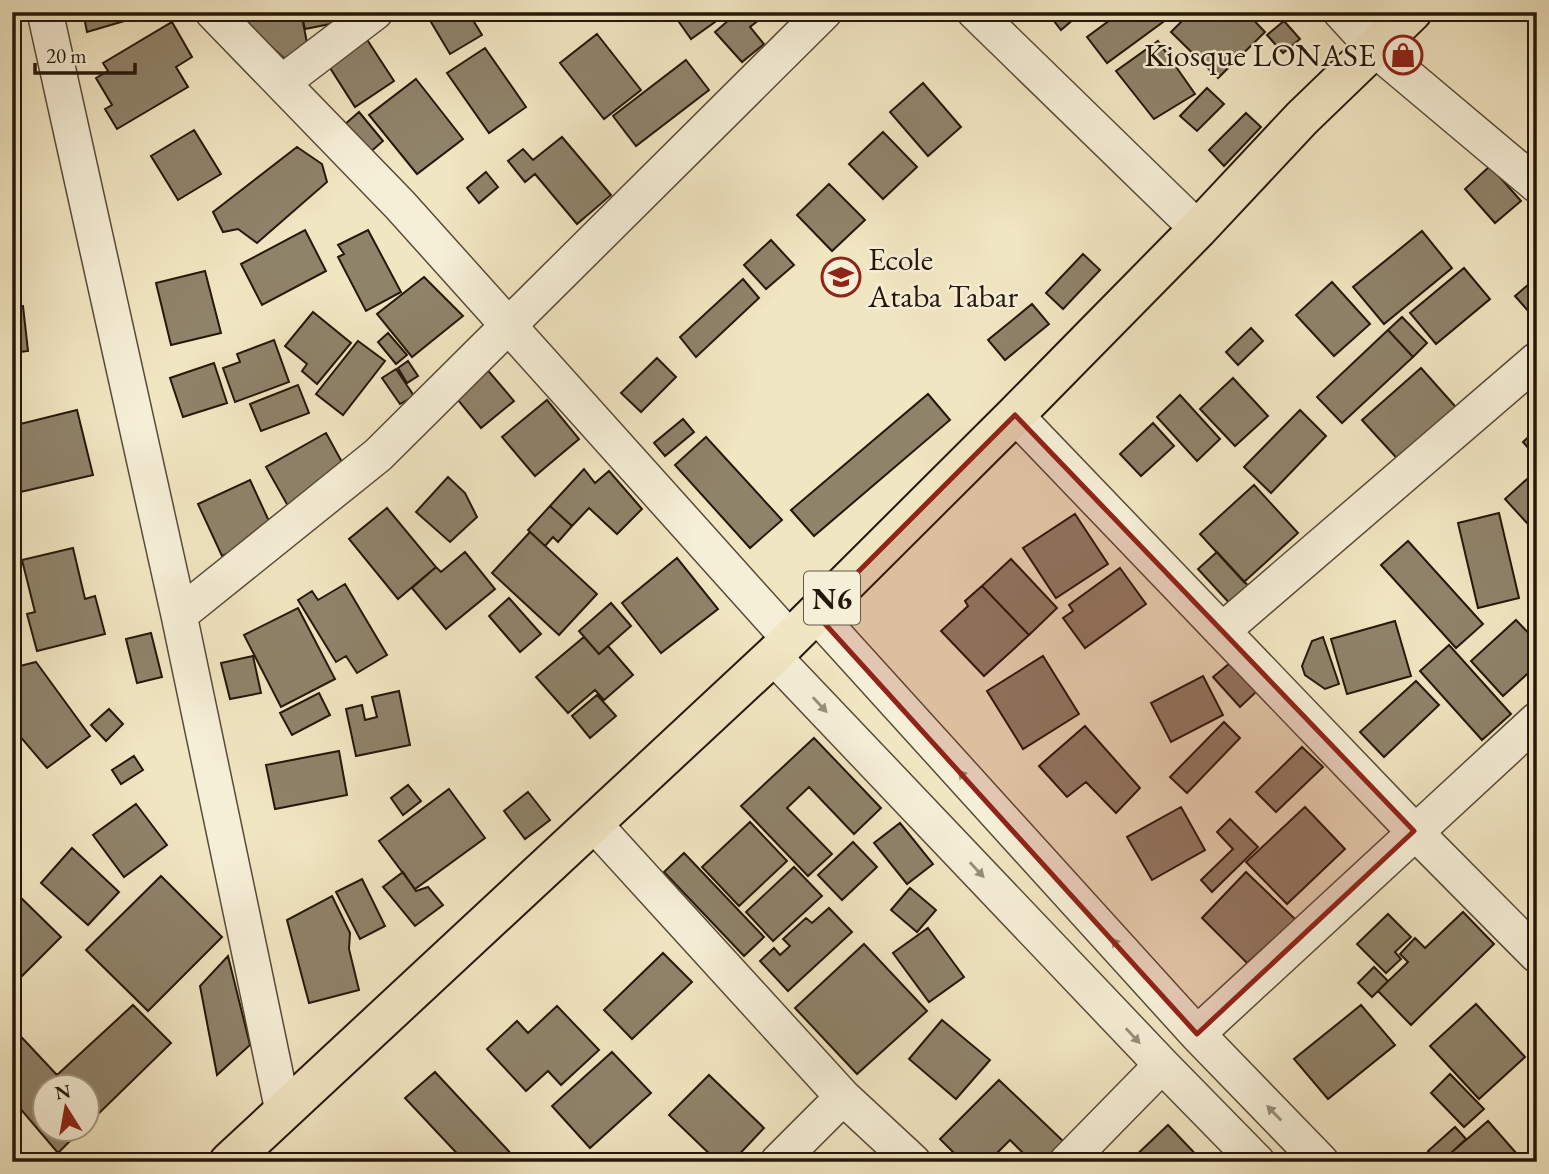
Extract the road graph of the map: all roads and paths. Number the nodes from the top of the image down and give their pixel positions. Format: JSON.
{"nodes":[{"id":1,"x":45,"y":12,"type":"edge"},
{"id":2,"x":213,"y":12,"type":"edge"},
{"id":3,"x":375,"y":12,"type":"edge"},
{"id":4,"x":824,"y":12,"type":"edge"},
{"id":5,"x":975,"y":12,"type":"edge"},
{"id":6,"x":1340,"y":12,"type":"edge"},
{"id":7,"x":1412,"y":12,"type":"edge"},
{"id":8,"x":1374,"y":48,"type":"junction"},
{"id":9,"x":283,"y":82,"type":"junction"},
{"id":10,"x":1537,"y":185,"type":"edge"},
{"id":11,"x":1198,"y":229,"type":"junction"},
{"id":12,"x":508,"y":327,"type":"junction"},
{"id":13,"x":1537,"y":360,"type":"edge"},
{"id":14,"x":1015,"y":415,"type":"junction"},
{"id":15,"x":179,"y":615,"type":"junction"},
{"id":16,"x":1222,"y":631,"type":"junction"},
{"id":17,"x":793,"y":636,"type":"junction"},
{"id":18,"x":1537,"y":720,"type":"edge"},
{"id":19,"x":593,"y":823,"type":"junction"},
{"id":20,"x":1414,"y":831,"type":"junction"},
{"id":21,"x":1537,"y":955,"type":"edge"},
{"id":22,"x":1197,"y":1034,"type":"junction"},
{"id":23,"x":1161,"y":1065,"type":"junction"},
{"id":24,"x":843,"y":1097,"type":"junction"},
{"id":25,"x":283,"y":1111,"type":"junction"},
{"id":26,"x":229,"y":1162,"type":"edge"},
{"id":27,"x":778,"y":1162,"type":"edge"},
{"id":28,"x":913,"y":1162,"type":"edge"},
{"id":29,"x":1067,"y":1162,"type":"edge"},
{"id":30,"x":1257,"y":1162,"type":"edge"},
{"id":31,"x":1321,"y":1162,"type":"edge"}],
"edges":[{"from":1,"to":15,"type":"street"},
{"from":2,"to":9,"type":"street"},
{"from":3,"to":9,"type":"street"},
{"from":4,"to":12,"type":"street"},
{"from":5,"to":11,"type":"street"},
{"from":6,"to":8,"type":"street"},
{"from":7,"to":8,"type":"main road","number":"N6"},
{"from":8,"to":10,"type":"street"},
{"from":8,"to":11,"type":"main road","number":"N6"},
{"from":9,"to":12,"type":"street"},
{"from":11,"to":14,"type":"main road","number":"N6"},
{"from":12,"to":15,"type":"street"},
{"from":12,"to":17,"type":"street"},
{"from":13,"to":16,"type":"street"},
{"from":14,"to":16,"type":"street"},
{"from":14,"to":17,"type":"main road","number":"N6"},
{"from":15,"to":25,"type":"street"},
{"from":16,"to":20,"type":"street"},
{"from":17,"to":19,"type":"main road","number":"N6"},
{"from":22,"to":17,"type":"street","one_way":true},
{"from":17,"to":23,"type":"street","one_way":true},
{"from":18,"to":20,"type":"street"},
{"from":19,"to":24,"type":"street"},
{"from":19,"to":25,"type":"main road","number":"N6"},
{"from":20,"to":21,"type":"street"},
{"from":20,"to":22,"type":"street"},
{"from":31,"to":22,"type":"street","one_way":true},
{"from":23,"to":29,"type":"street"},
{"from":23,"to":30,"type":"street"},
{"from":24,"to":27,"type":"street"},
{"from":24,"to":28,"type":"street"},
{"from":25,"to":26,"type":"main road","number":"N6"}]}
